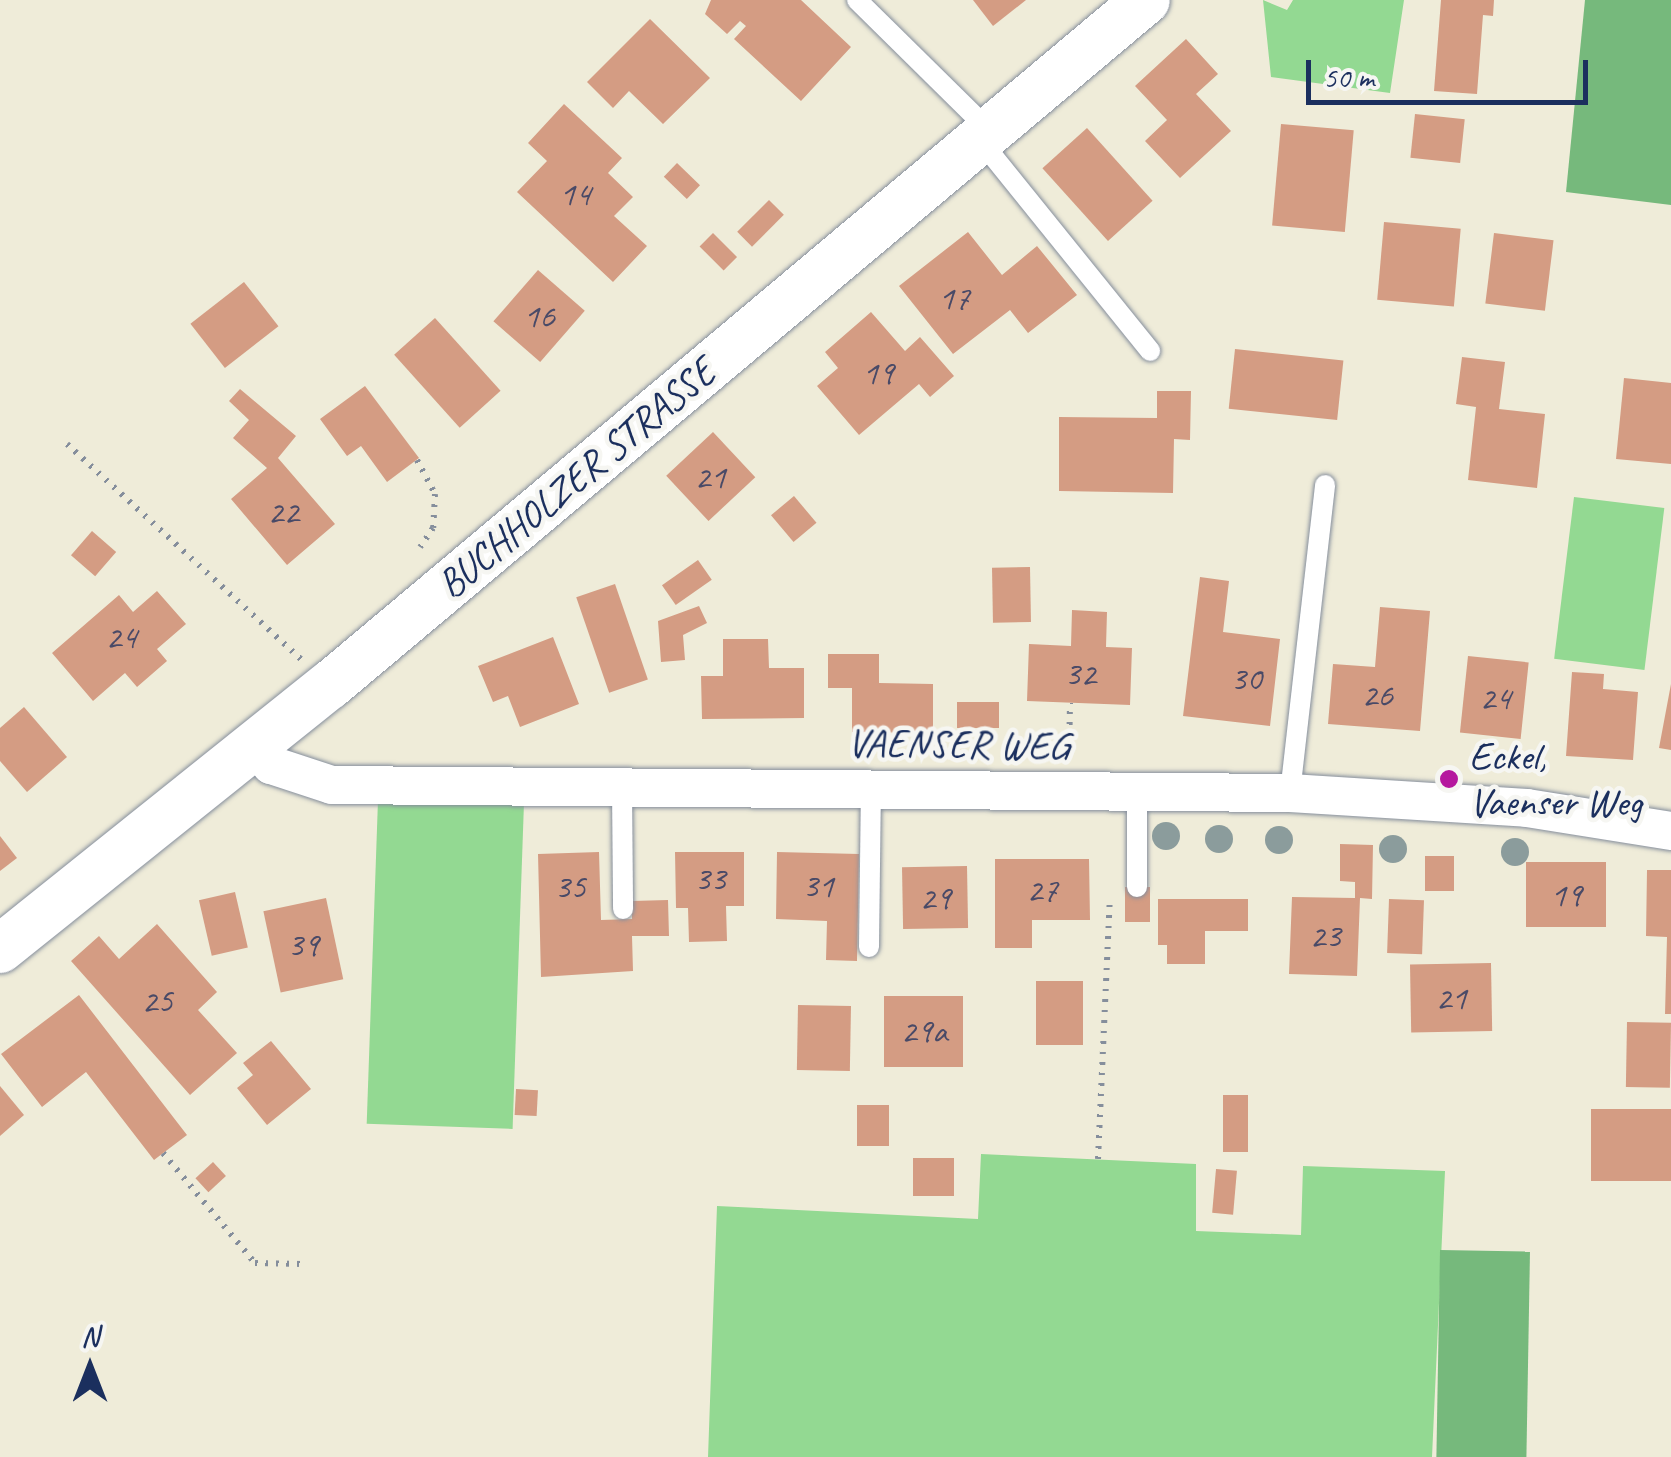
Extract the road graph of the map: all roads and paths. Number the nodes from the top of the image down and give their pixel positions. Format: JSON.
{"nodes":[{"id":1,"x":858,"y":0,"type":"edge"},
{"id":2,"x":1146,"y":0,"type":"edge"},
{"id":3,"x":984,"y":134,"type":"junction"},
{"id":4,"x":1150,"y":351,"type":"dead end"},
{"id":5,"x":66,"y":444,"type":"dead end"},
{"id":6,"x":417,"y":460,"type":"dead end"},
{"id":7,"x":1325,"y":485,"type":"dead end"},
{"id":8,"x":420,"y":547,"type":"dead end"},
{"id":9,"x":330,"y":685,"type":"junction"},
{"id":10,"x":1070,"y":702,"type":"dead end"},
{"id":11,"x":255,"y":746,"type":"junction"},
{"id":12,"x":622,"y":786,"type":"junction"},
{"id":13,"x":871,"y":788,"type":"junction"},
{"id":14,"x":1068,"y":790,"type":"junction"},
{"id":15,"x":1137,"y":791,"type":"junction"},
{"id":16,"x":1290,"y":793,"type":"junction"},
{"id":17,"x":1671,"y":831,"type":"edge"},
{"id":18,"x":1111,"y":888,"type":"dead end"},
{"id":19,"x":1137,"y":888,"type":"dead end"},
{"id":20,"x":623,"y":909,"type":"dead end"},
{"id":21,"x":870,"y":947,"type":"dead end"},
{"id":22,"x":0,"y":949,"type":"edge"},
{"id":23,"x":163,"y":1153,"type":"dead end"},
{"id":24,"x":1098,"y":1158,"type":"dead end"},
{"id":25,"x":302,"y":1264,"type":"dead end"}],
"edges":[{"from":1,"to":3,"type":"lane"},
{"from":2,"to":3,"type":"street","name":"BUCHHOLZER STRASSE"},
{"from":3,"to":4,"type":"lane"},
{"from":3,"to":9,"type":"street","name":"BUCHHOLZER STRASSE"},
{"from":5,"to":9,"type":"path"},
{"from":6,"to":8,"type":"path"},
{"from":7,"to":16,"type":"lane"},
{"from":9,"to":11,"type":"street","name":"BUCHHOLZER STRASSE"},
{"from":10,"to":14,"type":"path"},
{"from":11,"to":12,"type":"street","name":"VAENSER WEG"},
{"from":11,"to":22,"type":"street","name":"BUCHHOLZER STRASSE"},
{"from":12,"to":13,"type":"street","name":"VAENSER WEG"},
{"from":12,"to":20,"type":"lane"},
{"from":13,"to":14,"type":"street","name":"VAENSER WEG"},
{"from":13,"to":21,"type":"lane"},
{"from":14,"to":15,"type":"street","name":"VAENSER WEG"},
{"from":15,"to":16,"type":"street","name":"VAENSER WEG"},
{"from":15,"to":19,"type":"lane"},
{"from":16,"to":17,"type":"street","name":"VAENSER WEG"},
{"from":18,"to":24,"type":"path"},
{"from":23,"to":25,"type":"path"}]}
